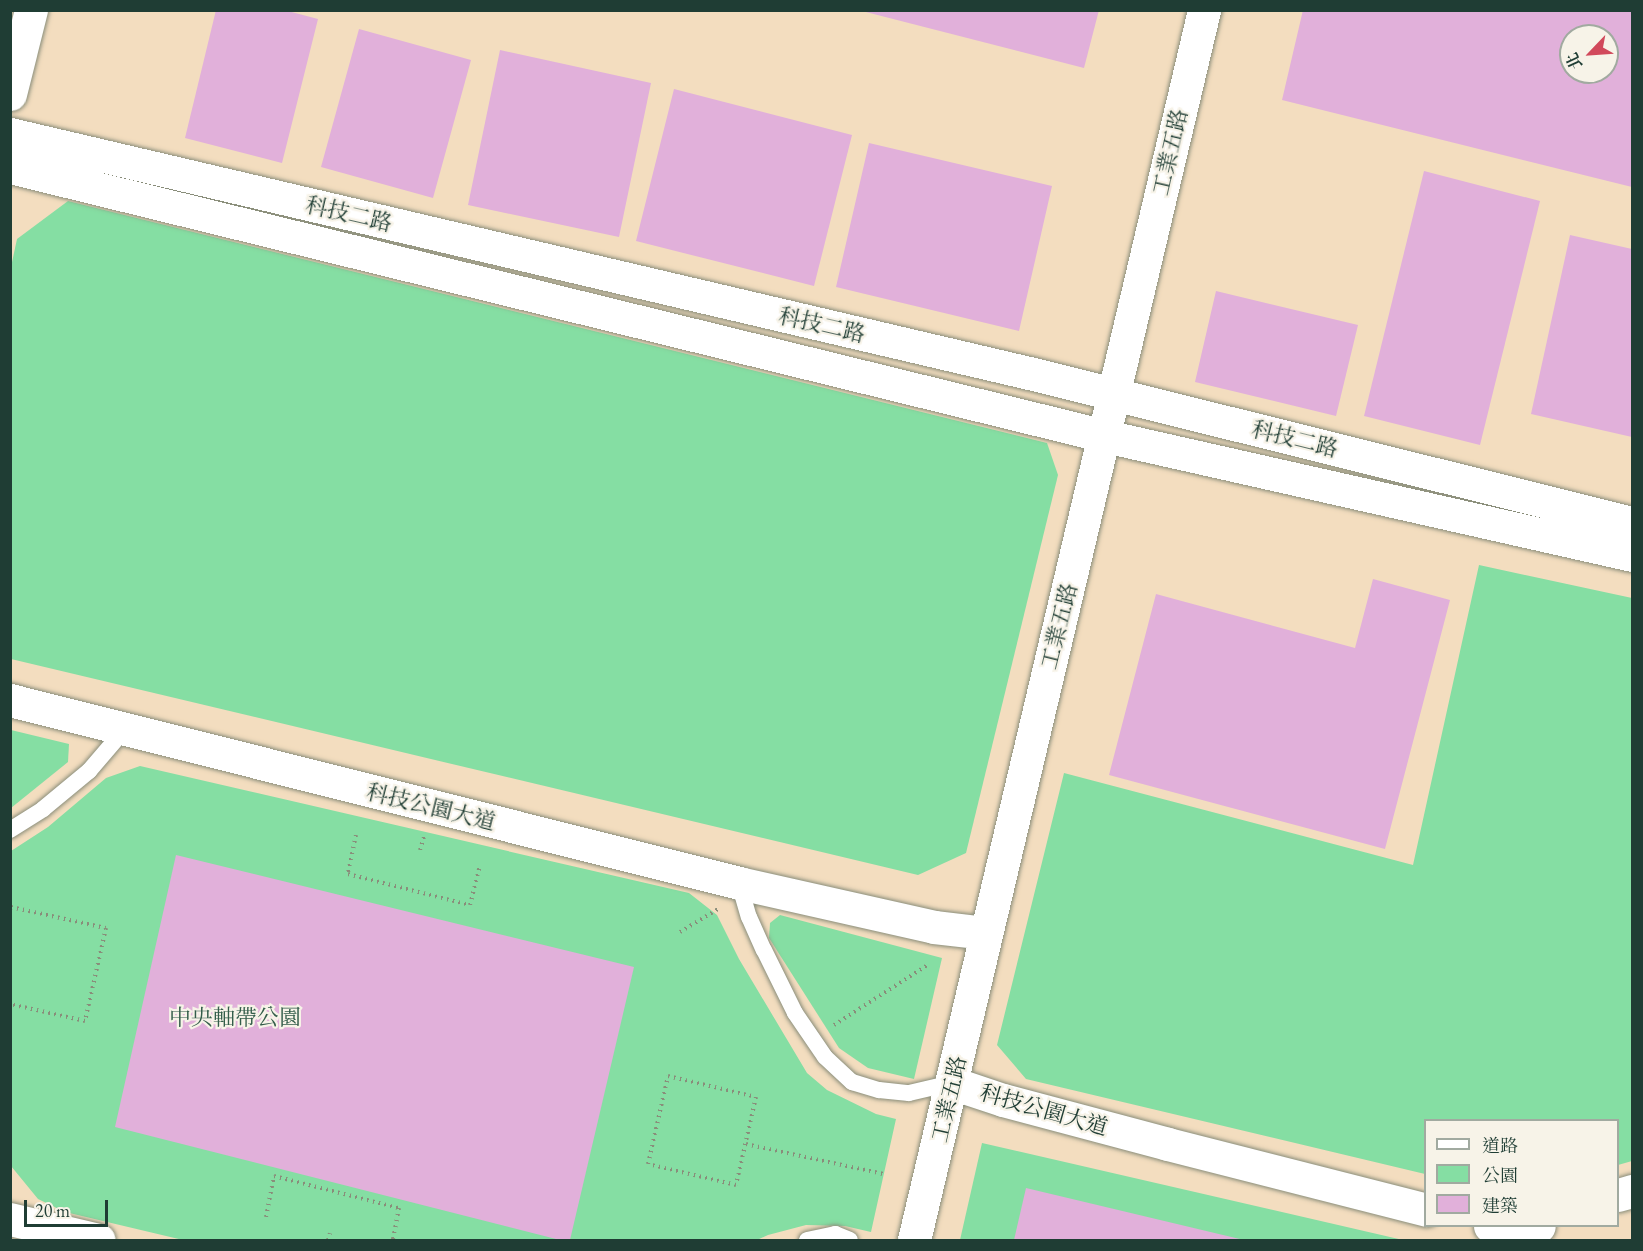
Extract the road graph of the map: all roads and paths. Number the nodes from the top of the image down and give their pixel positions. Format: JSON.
{"nodes":[{"id":1,"x":31,"y":10,"type":"edge"},
{"id":2,"x":1204,"y":10,"type":"edge"},
{"id":3,"x":10,"y":94,"type":"edge"},
{"id":4,"x":10,"y":134,"type":"edge"},
{"id":5,"x":10,"y":167,"type":"edge"},
{"id":6,"x":1115,"y":394,"type":"junction"},
{"id":7,"x":1104,"y":436,"type":"junction"},
{"id":8,"x":1632,"y":524,"type":"edge"},
{"id":9,"x":1632,"y":555,"type":"edge"},
{"id":10,"x":10,"y":700,"type":"edge"},
{"id":11,"x":124,"y":730,"type":"junction"},
{"id":12,"x":10,"y":830,"type":"edge"},
{"id":13,"x":356,"y":835,"type":"dead end"},
{"id":14,"x":480,"y":865,"type":"dead end"},
{"id":15,"x":739,"y":883,"type":"junction"},
{"id":16,"x":718,"y":909,"type":"dead end"},
{"id":17,"x":10,"y":910,"type":"edge"},
{"id":18,"x":680,"y":932,"type":"dead end"},
{"id":19,"x":985,"y":933,"type":"junction"},
{"id":20,"x":929,"y":964,"type":"dead end"},
{"id":21,"x":10,"y":1004,"type":"edge"},
{"id":22,"x":834,"y":1025,"type":"dead end"},
{"id":23,"x":952,"y":1083,"type":"junction"},
{"id":24,"x":746,"y":1144,"type":"junction"},
{"id":25,"x":884,"y":1174,"type":"dead end"},
{"id":26,"x":1424,"y":1210,"type":"edge"},
{"id":27,"x":18,"y":1214,"type":"edge"},
{"id":28,"x":266,"y":1217,"type":"dead end"},
{"id":29,"x":1498,"y":1227,"type":"edge"},
{"id":30,"x":1531,"y":1231,"type":"edge"},
{"id":31,"x":330,"y":1233,"type":"dead end"},
{"id":32,"x":99,"y":1240,"type":"edge"},
{"id":33,"x":328,"y":1240,"type":"edge"},
{"id":34,"x":393,"y":1240,"type":"edge"},
{"id":35,"x":807,"y":1240,"type":"edge"},
{"id":36,"x":850,"y":1240,"type":"edge"},
{"id":37,"x":914,"y":1240,"type":"edge"}],
"edges":[{"from":1,"to":3,"type":"street"},
{"from":2,"to":6,"type":"street","name":"工業五路"},
{"from":4,"to":6,"type":"street","name":"科技二路"},
{"from":5,"to":7,"type":"street","name":"科技二路"},
{"from":6,"to":7,"type":"street","name":"工業五路"},
{"from":6,"to":8,"type":"street","name":"科技二路"},
{"from":7,"to":9,"type":"street","name":"科技二路"},
{"from":7,"to":19,"type":"street","name":"工業五路"},
{"from":10,"to":11,"type":"street","name":"科技公園大道"},
{"from":11,"to":12,"type":"lane"},
{"from":11,"to":15,"type":"street","name":"科技公園大道"},
{"from":13,"to":14,"type":"path"},
{"from":15,"to":19,"type":"street","name":"科技公園大道"},
{"from":15,"to":23,"type":"lane","name":"科技公園大道"},
{"from":16,"to":18,"type":"path"},
{"from":17,"to":21,"type":"path"},
{"from":19,"to":23,"type":"street","name":"工業五路"},
{"from":20,"to":22,"type":"path"},
{"from":23,"to":26,"type":"street","name":"科技公園大道"},
{"from":23,"to":37,"type":"street","name":"工業五路"},
{"from":24,"to":24,"type":"path"},
{"from":24,"to":25,"type":"path"},
{"from":27,"to":32,"type":"street"},
{"from":28,"to":34,"type":"path"},
{"from":29,"to":30,"type":"street"},
{"from":31,"to":33,"type":"path"},
{"from":35,"to":36,"type":"lane"}]}
